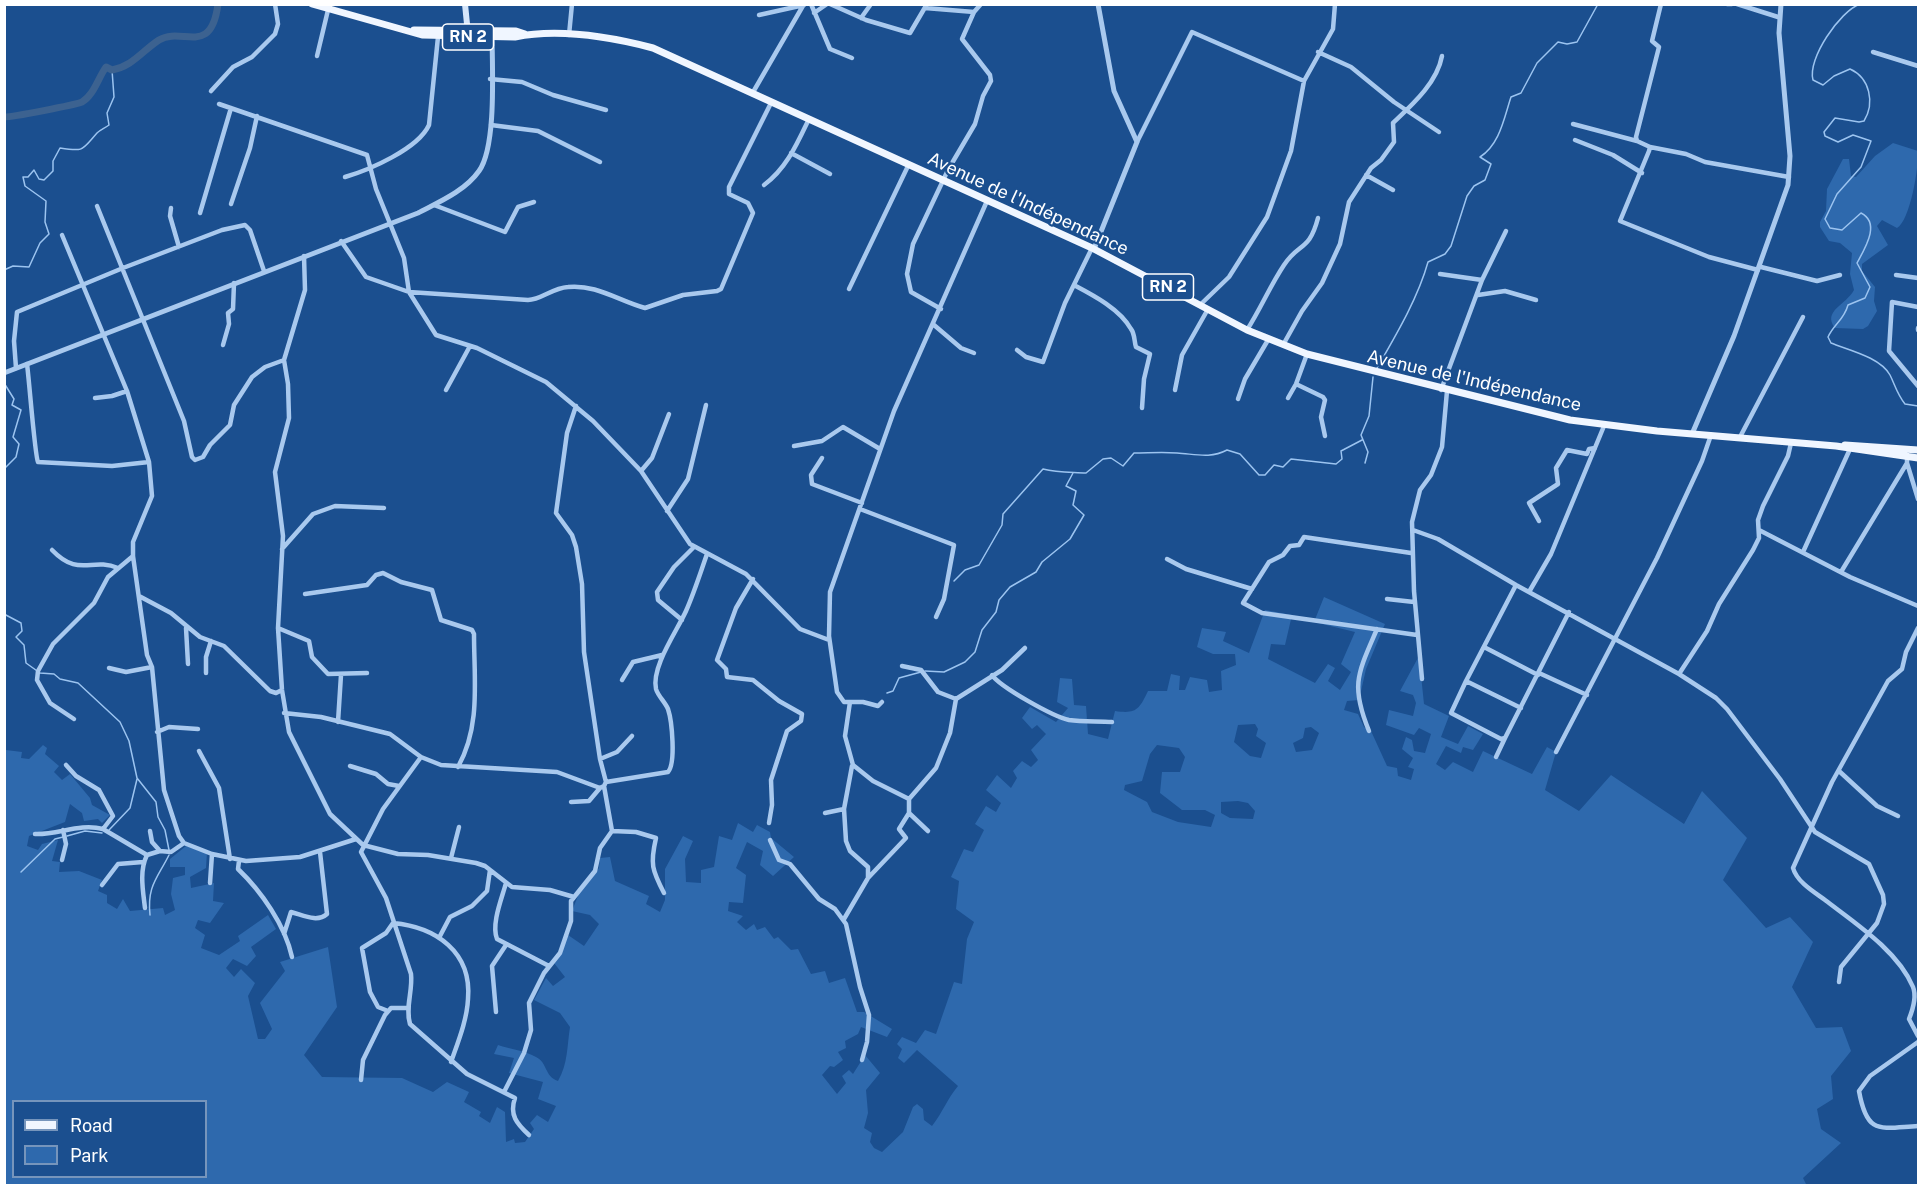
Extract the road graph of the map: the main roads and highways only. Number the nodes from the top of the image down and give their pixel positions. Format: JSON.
{"nodes":[{"id":1,"x":312,"y":4,"type":"edge"},
{"id":2,"x":465,"y":4,"type":"edge"},
{"id":3,"x":465,"y":16,"type":"junction"},
{"id":4,"x":409,"y":31,"type":"junction"},
{"id":5,"x":460,"y":34,"type":"junction"},
{"id":6,"x":468,"y":34,"type":"junction"},
{"id":7,"x":1836,"y":446,"type":"junction"},
{"id":8,"x":1918,"y":450,"type":"edge"},
{"id":9,"x":1918,"y":458,"type":"edge"}],
"edges":[{"from":1,"to":4,"type":"main road","name":"Avenue de l'Indépendance","number":"RN 2"},
{"from":2,"to":3,"type":"main road"},
{"from":3,"to":5,"type":"main road"},
{"from":3,"to":6,"type":"main road"},
{"from":4,"to":5,"type":"main road","name":"Avenue de l'Indépendance","number":"RN 2"},
{"from":4,"to":5,"type":"main road","name":"Avenue de l'Indépendance","number":"RN 2"},
{"from":5,"to":6,"type":"main road","name":"Avenue de l'Indépendance","number":"RN 2"},
{"from":6,"to":7,"type":"main road","name":"Avenue de l'Indépendance","number":"RN 2"},
{"from":7,"to":8,"type":"main road","name":"Avenue de l'Indépendance","number":"RN 2"},
{"from":7,"to":9,"type":"main road","name":"Avenue de l'Indépendance","number":"RN 2"}]}
